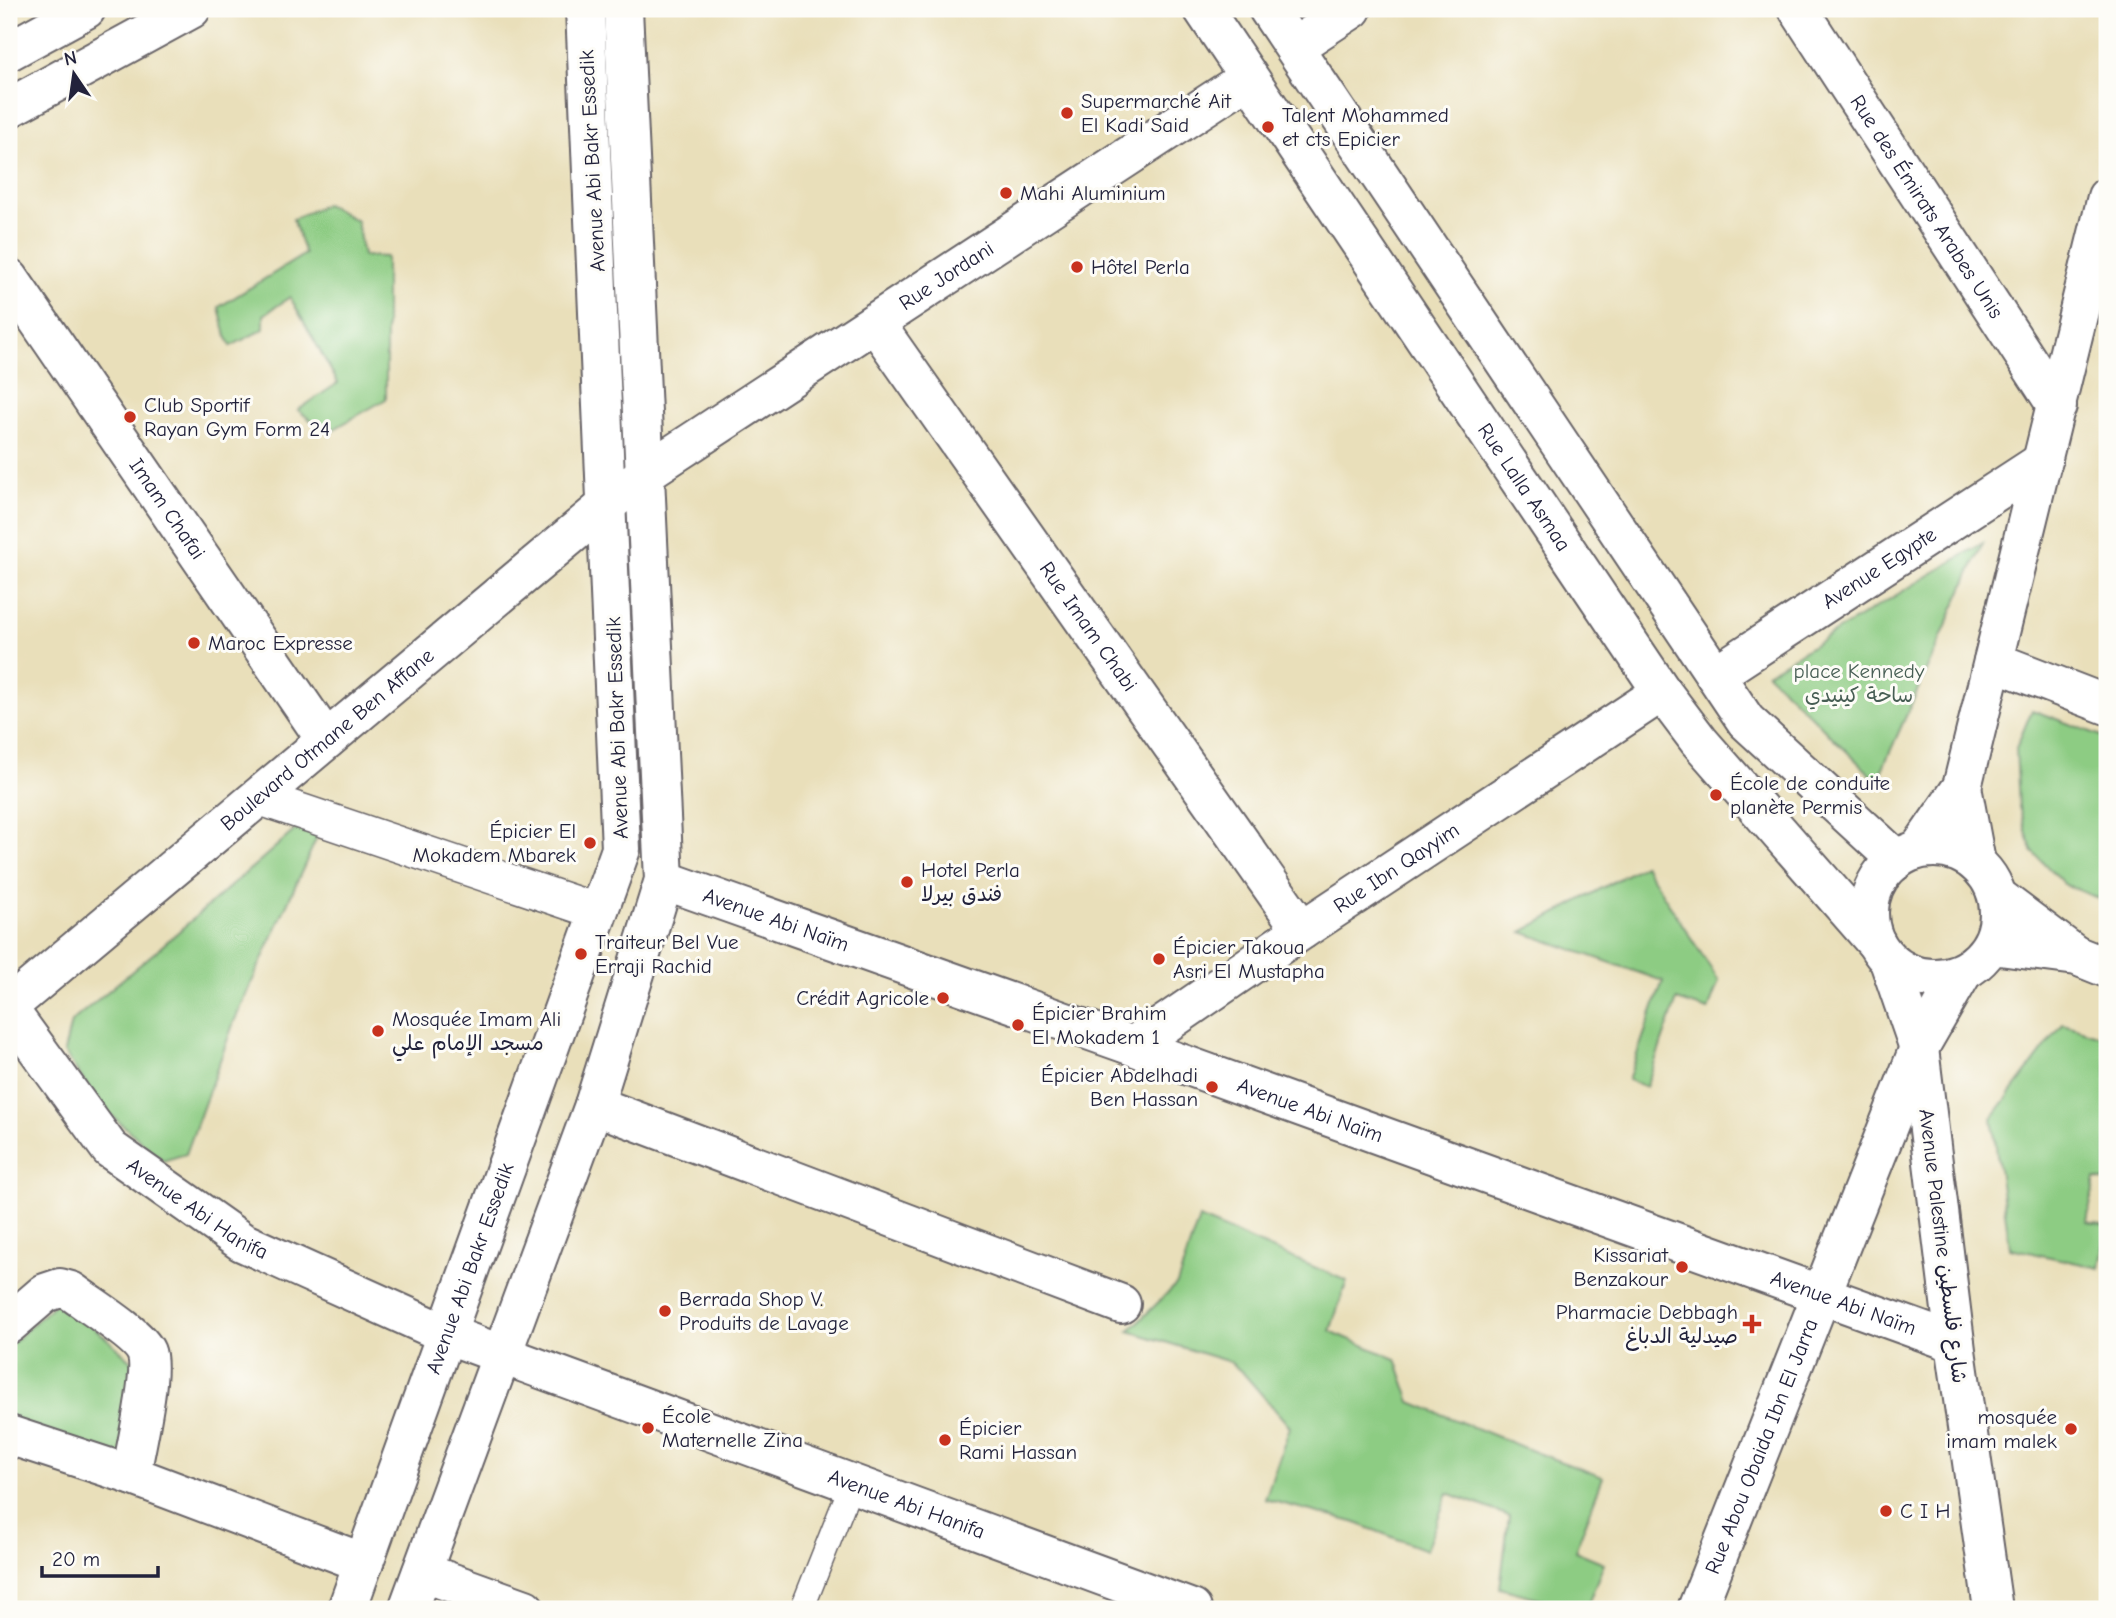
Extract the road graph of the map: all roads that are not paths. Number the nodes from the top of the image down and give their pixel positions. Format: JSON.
{"nodes":[{"id":1,"x":86,"y":9,"type":"edge"},
{"id":2,"x":191,"y":9,"type":"edge"},
{"id":3,"x":585,"y":9,"type":"edge"},
{"id":4,"x":623,"y":9,"type":"edge"},
{"id":5,"x":1203,"y":9,"type":"edge"},
{"id":6,"x":1268,"y":9,"type":"edge"},
{"id":7,"x":1352,"y":9,"type":"edge"},
{"id":8,"x":1798,"y":9,"type":"edge"},
{"id":9,"x":1294,"y":47,"type":"junction"},
{"id":10,"x":9,"y":51,"type":"edge"},
{"id":11,"x":1248,"y":78,"type":"junction"},
{"id":12,"x":9,"y":108,"type":"edge"},
{"id":13,"x":2107,"y":197,"type":"edge"},
{"id":14,"x":9,"y":278,"type":"edge"},
{"id":15,"x":875,"y":323,"type":"junction"},
{"id":16,"x":2057,"y":406,"type":"junction"},
{"id":17,"x":2043,"y":461,"type":"junction"},
{"id":18,"x":645,"y":473,"type":"junction"},
{"id":19,"x":607,"y":504,"type":"junction"},
{"id":20,"x":1993,"y":661,"type":"junction"},
{"id":21,"x":1715,"y":676,"type":"junction"},
{"id":22,"x":1662,"y":692,"type":"junction"},
{"id":23,"x":2107,"y":705,"type":"edge"},
{"id":24,"x":326,"y":740,"type":"junction"},
{"id":25,"x":1962,"y":787,"type":"junction"},
{"id":26,"x":258,"y":797,"type":"junction"},
{"id":27,"x":1908,"y":855,"type":"junction"},
{"id":28,"x":1976,"y":862,"type":"junction"},
{"id":29,"x":664,"y":880,"type":"junction"},
{"id":30,"x":1998,"y":897,"type":"junction"},
{"id":31,"x":599,"y":912,"type":"junction"},
{"id":32,"x":1302,"y":930,"type":"junction"},
{"id":33,"x":1992,"y":944,"type":"junction"},
{"id":34,"x":1883,"y":952,"type":"junction"},
{"id":35,"x":2092,"y":962,"type":"edge"},
{"id":36,"x":1963,"y":972,"type":"junction"},
{"id":37,"x":9,"y":1008,"type":"edge"},
{"id":38,"x":1133,"y":1046,"type":"junction"},
{"id":39,"x":1919,"y":1048,"type":"junction"},
{"id":40,"x":594,"y":1105,"type":"junction"},
{"id":41,"x":1822,"y":1296,"type":"junction"},
{"id":42,"x":1121,"y":1304,"type":"dead end"},
{"id":43,"x":9,"y":1324,"type":"edge"},
{"id":44,"x":446,"y":1334,"type":"junction"},
{"id":45,"x":1955,"y":1343,"type":"junction"},
{"id":46,"x":503,"y":1354,"type":"junction"},
{"id":47,"x":9,"y":1435,"type":"edge"},
{"id":48,"x":131,"y":1475,"type":"junction"},
{"id":49,"x":852,"y":1483,"type":"junction"},
{"id":50,"x":364,"y":1563,"type":"junction"},
{"id":51,"x":415,"y":1592,"type":"edge"},
{"id":52,"x":347,"y":1609,"type":"edge"},
{"id":53,"x":455,"y":1609,"type":"edge"},
{"id":54,"x":525,"y":1609,"type":"edge"},
{"id":55,"x":802,"y":1609,"type":"edge"},
{"id":56,"x":1192,"y":1609,"type":"edge"},
{"id":57,"x":1698,"y":1609,"type":"edge"},
{"id":58,"x":1993,"y":1609,"type":"edge"}],
"edges":[{"from":1,"to":10,"type":"street"},
{"from":2,"to":12,"type":"street"},
{"from":3,"to":19,"type":"street","name":"Avenue Abi Bakr Essedik"},
{"from":4,"to":18,"type":"street","name":"Avenue Abi Bakr Essedik"},
{"from":5,"to":11,"type":"street","name":"Rue Lalla Asmaa"},
{"from":6,"to":9,"type":"street"},
{"from":7,"to":9,"type":"street"},
{"from":8,"to":16,"type":"street","name":"Rue des Émirats Arabes Unis"},
{"from":9,"to":21,"type":"street"},
{"from":11,"to":15,"type":"street","name":"Rue Jordani"},
{"from":11,"to":22,"type":"street","name":"Rue Lalla Asmaa"},
{"from":13,"to":16,"type":"street"},
{"from":14,"to":24,"type":"street","name":"Imam Chafai"},
{"from":15,"to":18,"type":"street","name":"Rue Jordani"},
{"from":15,"to":32,"type":"street","name":"Rue Imam Chabi"},
{"from":16,"to":17,"type":"street"},
{"from":17,"to":20,"type":"street"},
{"from":17,"to":21,"type":"street","name":"Avenue Egypte"},
{"from":18,"to":19,"type":"street","name":"Boulevard Otmane Ben Affane"},
{"from":18,"to":29,"type":"street","name":"Avenue Abi Bakr Essedik"},
{"from":19,"to":24,"type":"street","name":"Boulevard Otmane Ben Affane"},
{"from":19,"to":31,"type":"street","name":"Avenue Abi Bakr Essedik"},
{"from":20,"to":23,"type":"street"},
{"from":20,"to":25,"type":"street"},
{"from":21,"to":27,"type":"street"},
{"from":22,"to":32,"type":"street","name":"Rue Ibn Qayyim"},
{"from":22,"to":34,"type":"street","name":"Rue Lalla Asmaa"},
{"from":24,"to":26,"type":"street","name":"Boulevard Otmane Ben Affane"},
{"from":25,"to":27,"type":"street"},
{"from":25,"to":28,"type":"street"},
{"from":26,"to":31,"type":"street"},
{"from":26,"to":37,"type":"street","name":"Boulevard Otmane Ben Affane"},
{"from":27,"to":28,"type":"street"},
{"from":27,"to":34,"type":"street"},
{"from":28,"to":30,"type":"street"},
{"from":29,"to":38,"type":"street","name":"Avenue Abi Naïm"},
{"from":29,"to":40,"type":"street","name":"Avenue Abi Bakr Essedik"},
{"from":30,"to":33,"type":"street"},
{"from":30,"to":35,"type":"street"},
{"from":31,"to":44,"type":"street","name":"Avenue Abi Bakr Essedik"},
{"from":32,"to":38,"type":"street","name":"Rue Ibn Qayyim"},
{"from":33,"to":35,"type":"street"},
{"from":33,"to":36,"type":"street"},
{"from":34,"to":36,"type":"street"},
{"from":34,"to":39,"type":"street","name":"Avenue Palestine شارع فلسطين"},
{"from":36,"to":39,"type":"street"},
{"from":37,"to":44,"type":"street","name":"Avenue Abi Hanifa"},
{"from":38,"to":41,"type":"street","name":"Avenue Abi Naïm"},
{"from":39,"to":41,"type":"street","name":"Rue Abou Obaida Ibn El Jarra"},
{"from":39,"to":45,"type":"street","name":"Avenue Palestine شارع فلسطين"},
{"from":40,"to":42,"type":"street"},
{"from":40,"to":46,"type":"street","name":"Avenue Abi Bakr Essedik"},
{"from":41,"to":45,"type":"street","name":"Avenue Abi Naïm"},
{"from":41,"to":57,"type":"street","name":"Rue Abou Obaida Ibn El Jarra"},
{"from":43,"to":48,"type":"street"},
{"from":44,"to":46,"type":"street","name":"Avenue Abi Hanifa"},
{"from":44,"to":50,"type":"street","name":"Avenue Abi Bakr Essedik"},
{"from":45,"to":58,"type":"street","name":"Avenue Palestine شارع فلسطين"},
{"from":46,"to":49,"type":"street","name":"Avenue Abi Hanifa"},
{"from":46,"to":51,"type":"street","name":"Avenue Abi Bakr Essedik"},
{"from":47,"to":48,"type":"street"},
{"from":48,"to":50,"type":"street"},
{"from":49,"to":55,"type":"lane"},
{"from":49,"to":56,"type":"street","name":"Avenue Abi Hanifa"},
{"from":50,"to":52,"type":"street","name":"Avenue Abi Bakr Essedik"},
{"from":51,"to":53,"type":"street"},
{"from":51,"to":54,"type":"street"}]}
